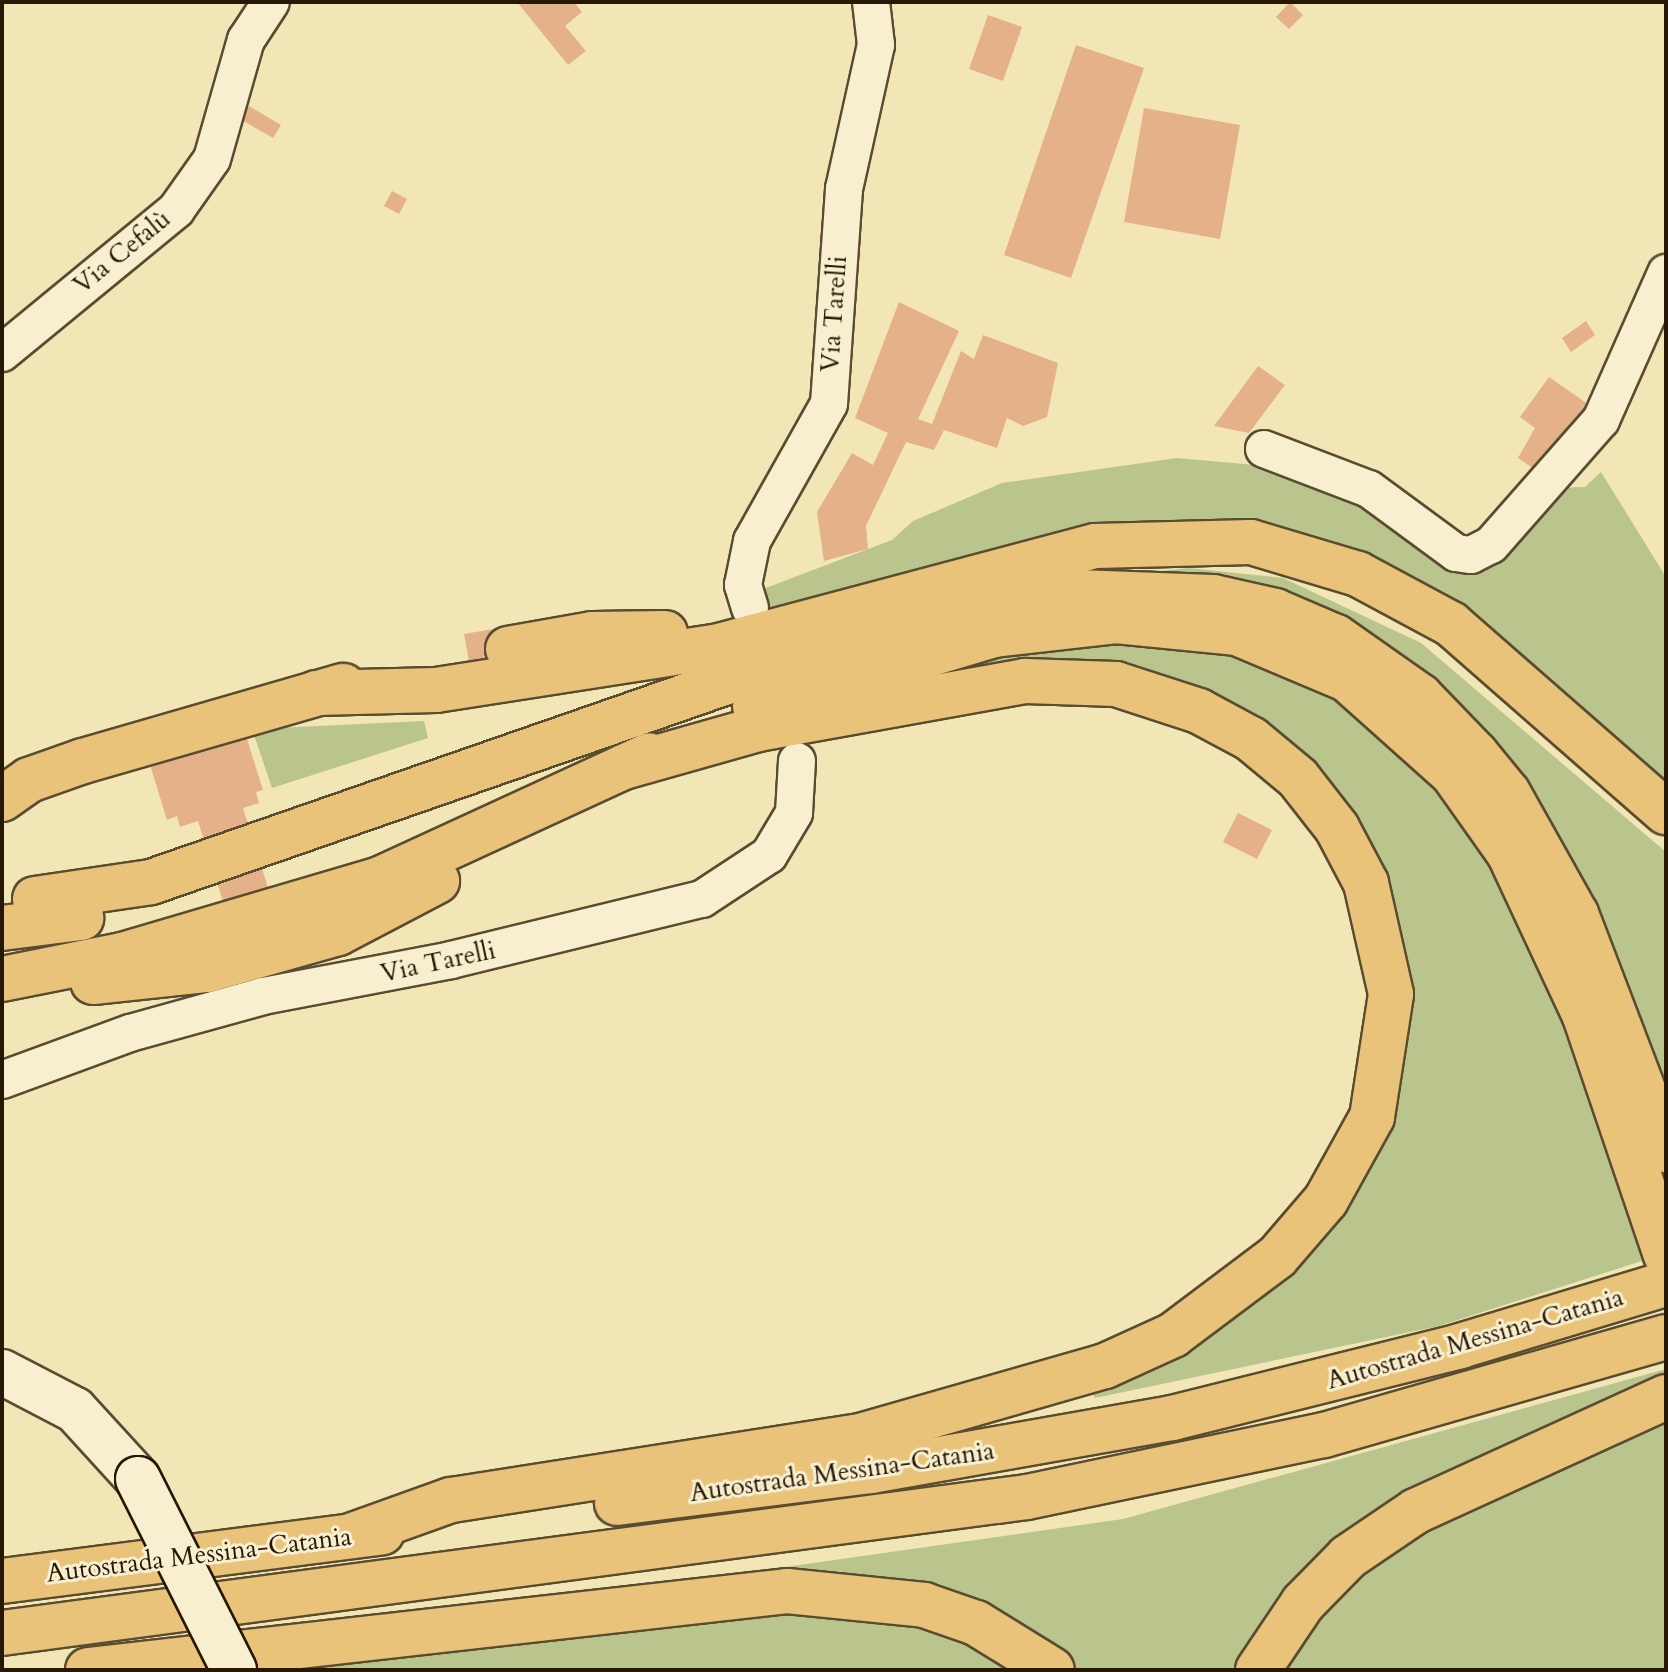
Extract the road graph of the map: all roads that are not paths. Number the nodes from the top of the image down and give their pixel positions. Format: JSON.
{"nodes":[{"id":1,"x":271,"y":2,"type":"edge"},
{"id":2,"x":871,"y":2,"type":"edge"},
{"id":3,"x":1666,"y":273,"type":"edge"},
{"id":4,"x":2,"y":353,"type":"edge"},
{"id":5,"x":1264,"y":449,"type":"dead end"},
{"id":6,"x":750,"y":608,"type":"dead end"},
{"id":7,"x":882,"y":628,"type":"junction"},
{"id":8,"x":685,"y":695,"type":"junction"},
{"id":9,"x":797,"y":761,"type":"dead end"},
{"id":10,"x":624,"y":767,"type":"junction"},
{"id":11,"x":557,"y":797,"type":"junction"},
{"id":12,"x":2,"y":799,"type":"edge"},
{"id":13,"x":1666,"y":812,"type":"edge"},
{"id":14,"x":1666,"y":830,"type":"edge"},
{"id":15,"x":18,"y":902,"type":"edge"},
{"id":16,"x":2,"y":928,"type":"edge"},
{"id":17,"x":2,"y":949,"type":"edge"},
{"id":18,"x":2,"y":979,"type":"edge"},
{"id":19,"x":2,"y":986,"type":"edge"},
{"id":20,"x":2,"y":1080,"type":"edge"},
{"id":21,"x":1666,"y":1150,"type":"edge"},
{"id":22,"x":1660,"y":1236,"type":"edge"},
{"id":23,"x":1666,"y":1284,"type":"edge"},
{"id":24,"x":1666,"y":1337,"type":"edge"},
{"id":25,"x":2,"y":1372,"type":"edge"},
{"id":26,"x":1666,"y":1397,"type":"edge"},
{"id":27,"x":353,"y":1535,"type":"junction"},
{"id":28,"x":2,"y":1581,"type":"edge"},
{"id":29,"x":2,"y":1633,"type":"edge"},
{"id":30,"x":88,"y":1670,"type":"edge"},
{"id":31,"x":234,"y":1670,"type":"edge"},
{"id":32,"x":1052,"y":1670,"type":"edge"},
{"id":33,"x":1258,"y":1670,"type":"edge"}],
"edges":[{"from":1,"to":4,"type":"street","name":"Via Cefalù"},
{"from":2,"to":6,"type":"street","name":"Via Tarelli"},
{"from":3,"to":5,"type":"street"},
{"from":7,"to":8,"type":"highway"},
{"from":7,"to":14,"type":"highway"},
{"from":7,"to":21,"type":"highway"},
{"from":8,"to":15,"type":"highway"},
{"from":8,"to":16,"type":"highway"},
{"from":9,"to":20,"type":"street","name":"Via Tarelli"},
{"from":10,"to":11,"type":"highway"},
{"from":10,"to":22,"type":"highway"},
{"from":10,"to":27,"type":"highway"},
{"from":11,"to":17,"type":"highway"},
{"from":11,"to":18,"type":"highway"},
{"from":11,"to":19,"type":"highway"},
{"from":12,"to":13,"type":"highway"},
{"from":23,"to":27,"type":"highway","name":"Autostrada Messina-Catania"},
{"from":24,"to":29,"type":"highway","name":"Autostrada Messina-Catania"},
{"from":25,"to":31,"type":"main road","bridge":true},
{"from":26,"to":33,"type":"highway"},
{"from":27,"to":28,"type":"highway","name":"Autostrada Messina-Catania"},
{"from":30,"to":32,"type":"highway"}]}
